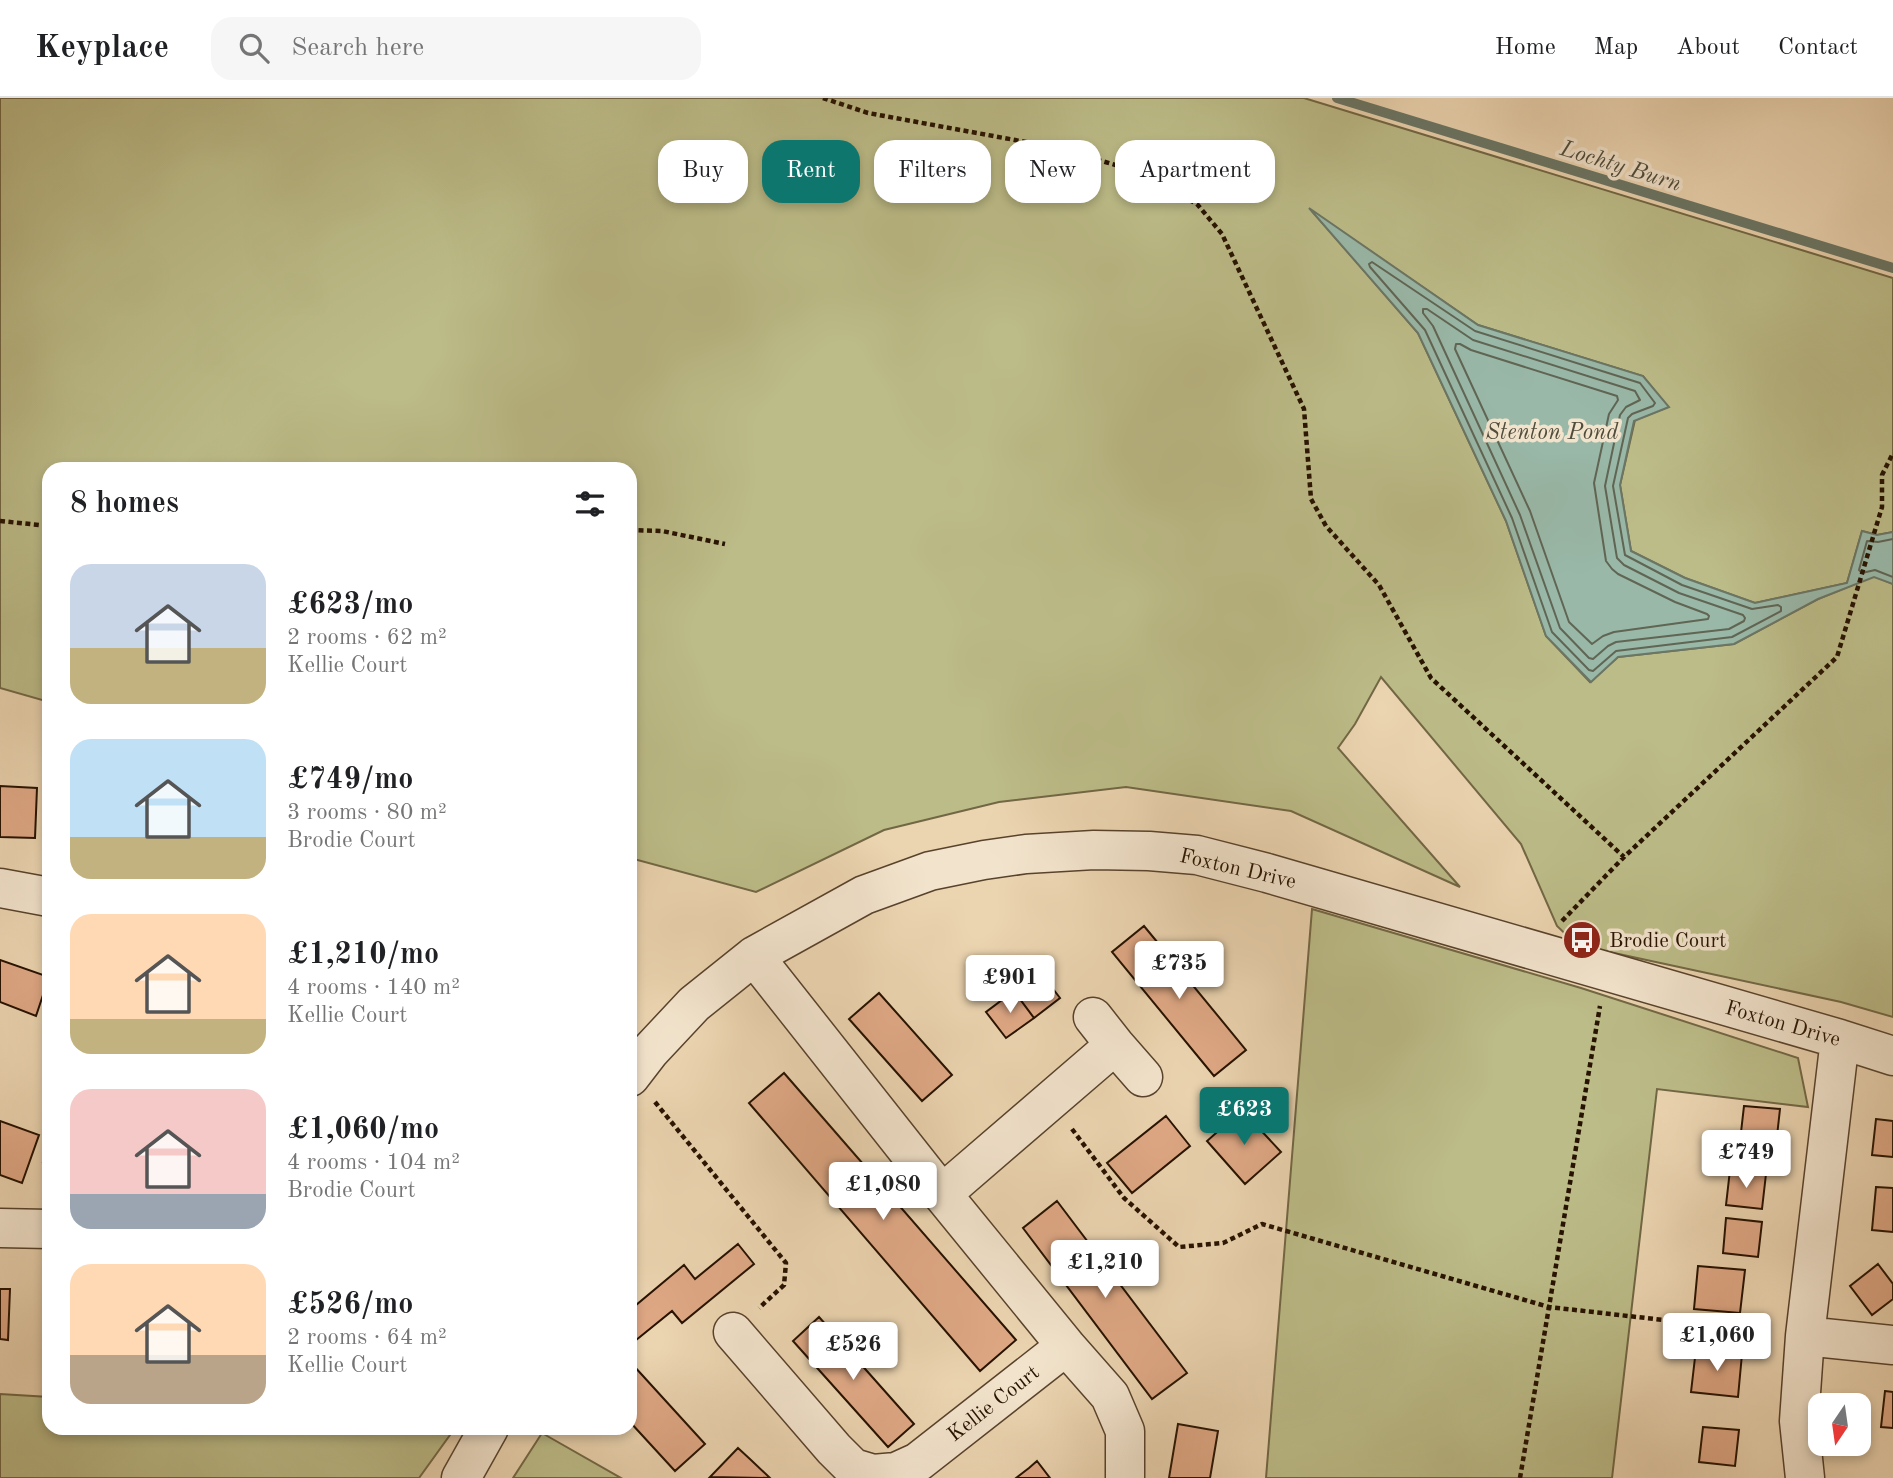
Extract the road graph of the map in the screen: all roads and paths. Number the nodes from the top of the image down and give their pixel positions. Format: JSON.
{"nodes":[{"id":1,"x":823,"y":98,"type":"edge"},
{"id":2,"x":1893,"y":453,"type":"edge"},
{"id":3,"x":0,"y":522,"type":"edge"},
{"id":4,"x":42,"y":525,"type":"edge"},
{"id":5,"x":637,"y":530,"type":"edge"},
{"id":6,"x":725,"y":544,"type":"dead end"},
{"id":7,"x":1624,"y":857,"type":"junction"},
{"id":8,"x":0,"y":888,"type":"edge"},
{"id":9,"x":42,"y":896,"type":"edge"},
{"id":10,"x":1550,"y":954,"type":"junction"},
{"id":11,"x":754,"y":956,"type":"junction"},
{"id":12,"x":1606,"y":971,"type":"junction"},
{"id":13,"x":1840,"y":1039,"type":"junction"},
{"id":14,"x":1893,"y":1056,"type":"edge"},
{"id":15,"x":1143,"y":1077,"type":"dead end"},
{"id":16,"x":642,"y":1089,"type":"edge"},
{"id":17,"x":1050,"y":1101,"type":"junction"},
{"id":18,"x":942,"y":1194,"type":"junction"},
{"id":19,"x":0,"y":1228,"type":"edge"},
{"id":20,"x":42,"y":1229,"type":"edge"},
{"id":21,"x":1549,"y":1307,"type":"junction"},
{"id":22,"x":733,"y":1332,"type":"joint"},
{"id":23,"x":1805,"y":1336,"type":"junction"},
{"id":24,"x":1893,"y":1345,"type":"edge"},
{"id":25,"x":1066,"y":1346,"type":"junction"},
{"id":26,"x":485,"y":1435,"type":"edge"},
{"id":27,"x":461,"y":1478,"type":"edge"},
{"id":28,"x":1125,"y":1478,"type":"edge"},
{"id":29,"x":1520,"y":1478,"type":"edge"},
{"id":30,"x":1805,"y":1478,"type":"edge"}],
"edges":[{"from":1,"to":7,"type":"path"},
{"from":2,"to":7,"type":"path"},
{"from":3,"to":4,"type":"path"},
{"from":5,"to":6,"type":"path"},
{"from":7,"to":10,"type":"path"},
{"from":8,"to":9,"type":"street"},
{"from":10,"to":11,"type":"street","name":"Foxton Drive"},
{"from":10,"to":12,"type":"street","name":"Foxton Drive"},
{"from":11,"to":16,"type":"street","name":"Foxton Drive"},
{"from":11,"to":18,"type":"street"},
{"from":12,"to":13,"type":"street","name":"Foxton Drive"},
{"from":12,"to":21,"type":"path"},
{"from":13,"to":14,"type":"street","name":"Foxton Drive"},
{"from":13,"to":23,"type":"street"},
{"from":15,"to":17,"type":"street"},
{"from":16,"to":22,"type":"path"},
{"from":17,"to":18,"type":"street"},
{"from":17,"to":21,"type":"path"},
{"from":18,"to":25,"type":"street"},
{"from":19,"to":20,"type":"street"},
{"from":21,"to":23,"type":"path"},
{"from":21,"to":29,"type":"path"},
{"from":22,"to":25,"type":"street","name":"Kellie Court"},
{"from":23,"to":24,"type":"street"},
{"from":23,"to":30,"type":"street"},
{"from":25,"to":28,"type":"street"},
{"from":26,"to":27,"type":"street"}]}
